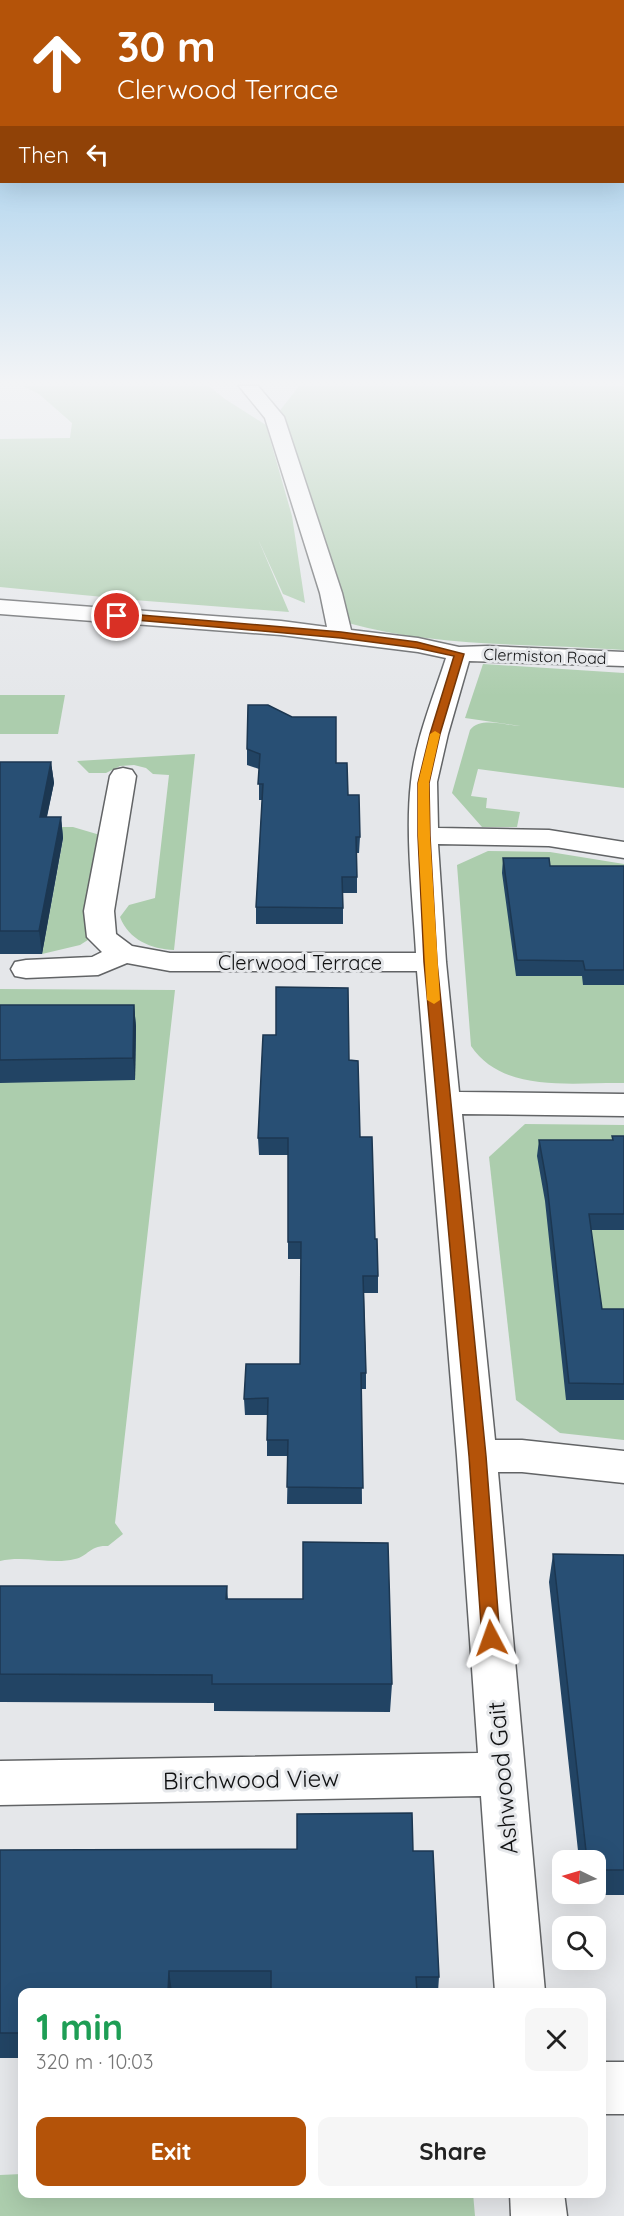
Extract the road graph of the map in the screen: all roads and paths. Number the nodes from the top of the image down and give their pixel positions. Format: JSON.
{"nodes":[{"id":1,"x":297,"y":489,"type":"edge"},
{"id":2,"x":0,"y":607,"type":"edge"},
{"id":3,"x":341,"y":635,"type":"junction"},
{"id":4,"x":459,"y":654,"type":"junction"},
{"id":5,"x":624,"y":659,"type":"edge"},
{"id":6,"x":123,"y":776,"type":"dead end"},
{"id":7,"x":424,"y":836,"type":"junction"},
{"id":8,"x":624,"y":850,"type":"edge"},
{"id":9,"x":123,"y":953,"type":"junction"},
{"id":10,"x":431,"y":962,"type":"junction"},
{"id":11,"x":26,"y":969,"type":"dead end"},
{"id":12,"x":445,"y":1103,"type":"junction"},
{"id":13,"x":624,"y":1105,"type":"edge"},
{"id":14,"x":477,"y":1456,"type":"junction"},
{"id":15,"x":624,"y":1467,"type":"edge"},
{"id":16,"x":501,"y":1774,"type":"junction"},
{"id":17,"x":0,"y":1783,"type":"edge"},
{"id":18,"x":520,"y":1988,"type":"edge"},
{"id":19,"x":606,"y":2088,"type":"edge"},
{"id":20,"x":624,"y":2088,"type":"edge"},
{"id":21,"x":537,"y":2198,"type":"edge"},
{"id":22,"x":539,"y":2216,"type":"edge"}],
"edges":[{"from":1,"to":3,"type":"street"},
{"from":2,"to":3,"type":"street","name":"Clermiston Road"},
{"from":3,"to":4,"type":"street","name":"Clermiston Road"},
{"from":4,"to":5,"type":"street","name":"Clermiston Road"},
{"from":4,"to":7,"type":"street"},
{"from":6,"to":9,"type":"street"},
{"from":7,"to":8,"type":"street"},
{"from":7,"to":10,"type":"street"},
{"from":9,"to":10,"type":"street","name":"Clerwood Terrace"},
{"from":9,"to":11,"type":"street"},
{"from":10,"to":12,"type":"street"},
{"from":12,"to":13,"type":"street"},
{"from":12,"to":14,"type":"street"},
{"from":14,"to":15,"type":"street"},
{"from":14,"to":16,"type":"street","name":"Ashwood Gait"},
{"from":16,"to":17,"type":"street","name":"Birchwood View"},
{"from":16,"to":18,"type":"street","name":"Ashwood Gait"},
{"from":19,"to":20,"type":"street"},
{"from":21,"to":22,"type":"street"}]}
